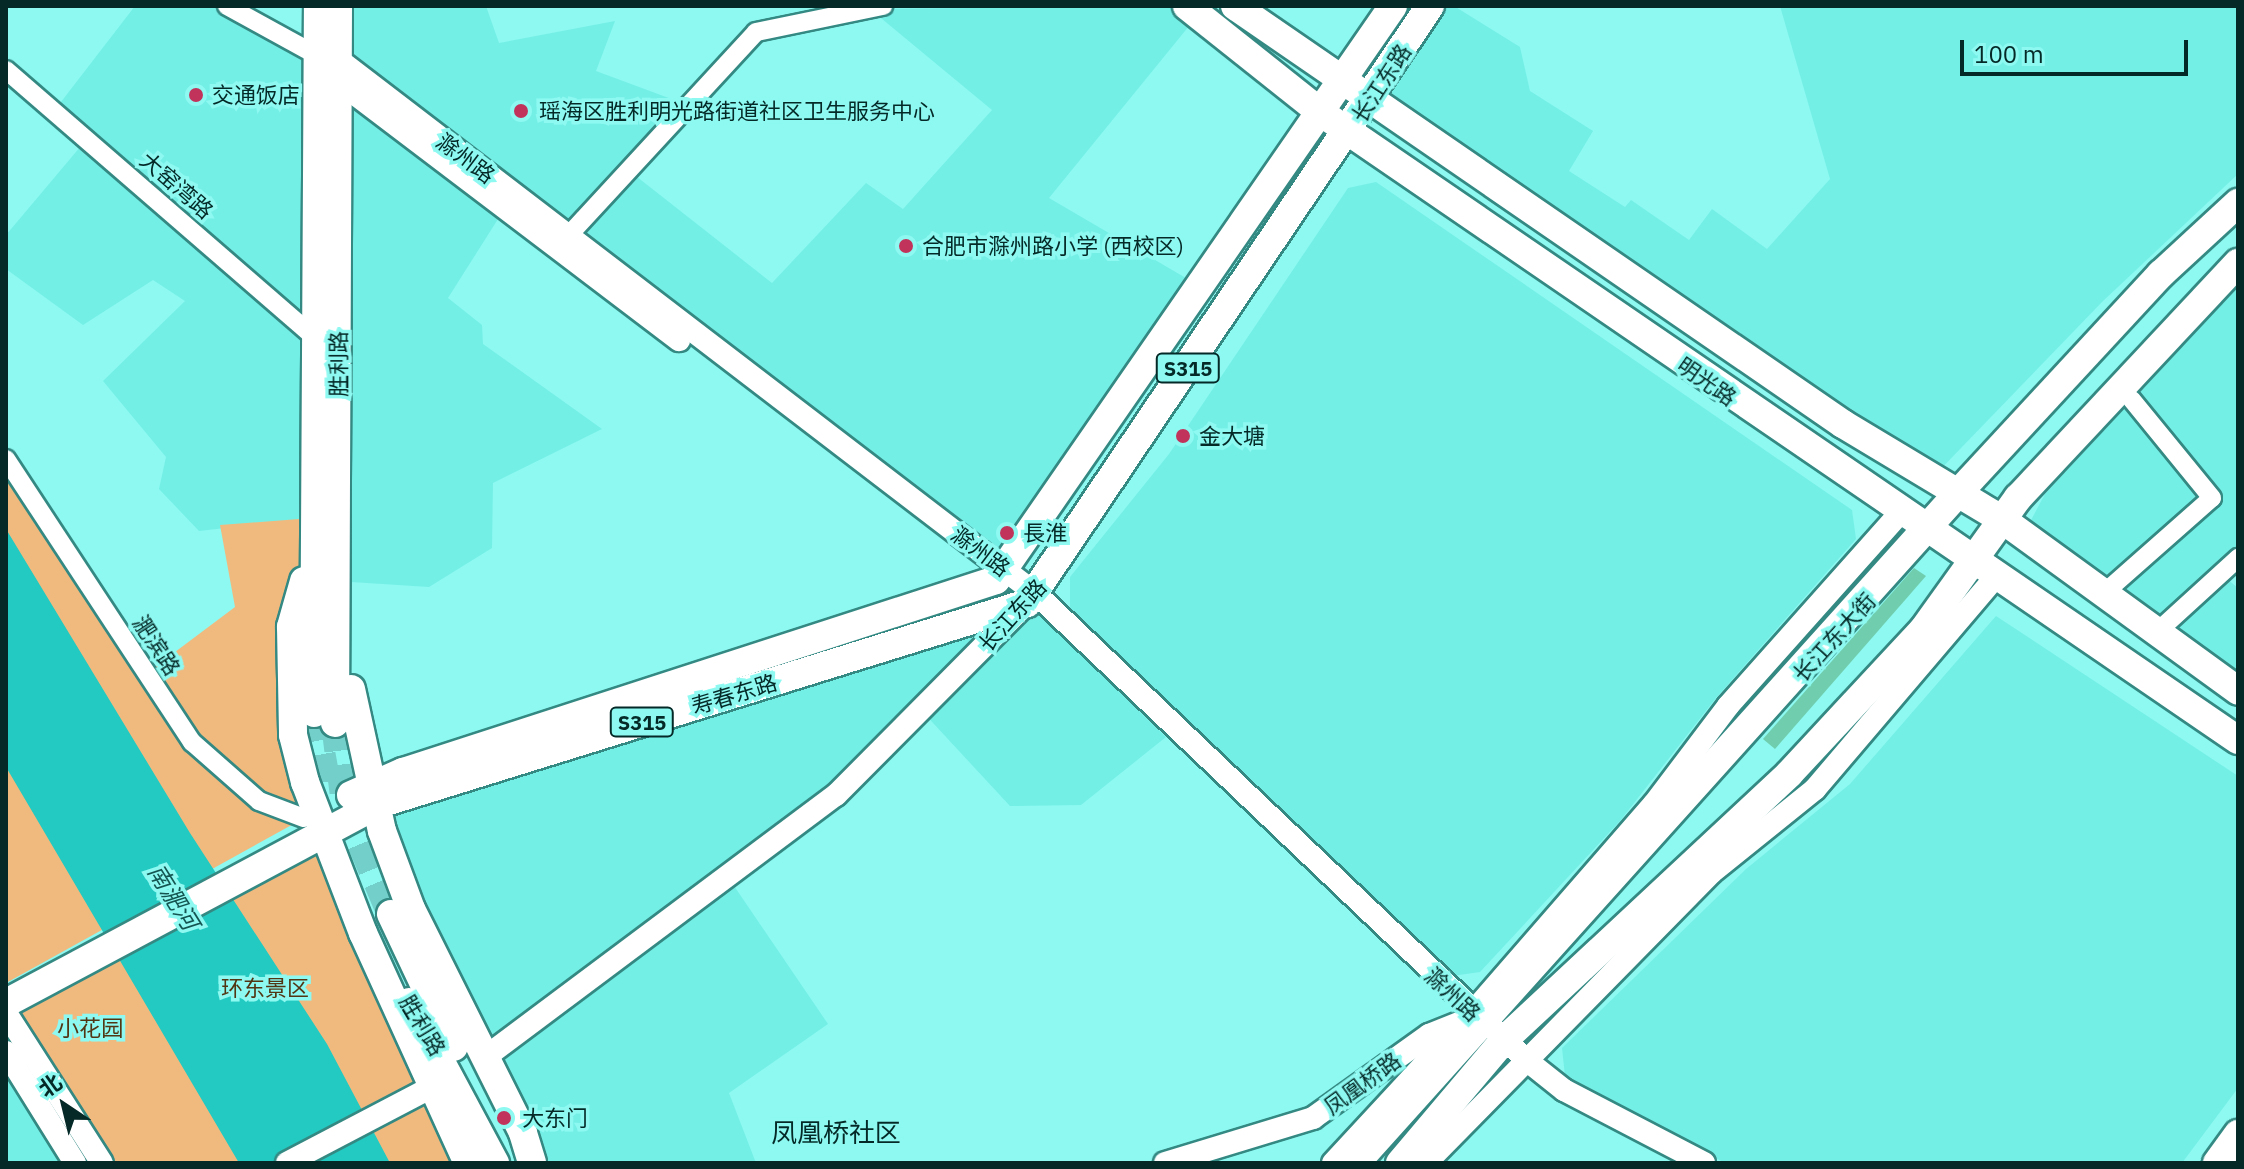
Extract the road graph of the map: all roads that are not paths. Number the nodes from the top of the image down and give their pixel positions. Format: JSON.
{"nodes":[{"id":1,"x":227,"y":6,"type":"edge"},
{"id":2,"x":318,"y":6,"type":"edge"},
{"id":3,"x":338,"y":6,"type":"edge"},
{"id":4,"x":883,"y":6,"type":"edge"},
{"id":5,"x":1187,"y":6,"type":"edge"},
{"id":6,"x":1235,"y":6,"type":"edge"},
{"id":7,"x":1393,"y":6,"type":"edge"},
{"id":8,"x":1430,"y":6,"type":"edge"},
{"id":9,"x":332,"y":66,"type":"junction"},
{"id":10,"x":6,"y":70,"type":"edge"},
{"id":11,"x":1345,"y":81,"type":"junction"},
{"id":12,"x":1371,"y":98,"type":"junction"},
{"id":13,"x":1323,"y":114,"type":"junction"},
{"id":14,"x":1349,"y":132,"type":"junction"},
{"id":15,"x":2238,"y":203,"type":"edge"},
{"id":16,"x":568,"y":236,"type":"junction"},
{"id":17,"x":2238,"y":263,"type":"edge"},
{"id":18,"x":315,"y":338,"type":"junction"},
{"id":19,"x":2132,"y":400,"type":"dead end"},
{"id":20,"x":6,"y":459,"type":"edge"},
{"id":21,"x":1959,"y":492,"type":"junction"},
{"id":22,"x":1899,"y":514,"type":"junction"},
{"id":23,"x":2003,"y":520,"type":"junction"},
{"id":24,"x":1927,"y":533,"type":"junction"},
{"id":25,"x":324,"y":549,"type":"junction"},
{"id":26,"x":2238,"y":558,"type":"edge"},
{"id":27,"x":1986,"y":569,"type":"junction"},
{"id":28,"x":1002,"y":576,"type":"junction"},
{"id":29,"x":2103,"y":594,"type":"junction"},
{"id":30,"x":1031,"y":598,"type":"junction"},
{"id":31,"x":2157,"y":632,"type":"junction"},
{"id":32,"x":2238,"y":691,"type":"edge"},
{"id":33,"x":325,"y":718,"type":"tunnel mouth"},
{"id":34,"x":2238,"y":740,"type":"edge"},
{"id":35,"x":376,"y":794,"type":"junction"},
{"id":36,"x":315,"y":820,"type":"junction"},
{"id":37,"x":357,"y":885,"type":"dead end"},
{"id":38,"x":391,"y":914,"type":"tunnel mouth"},
{"id":39,"x":98,"y":944,"type":"junction"},
{"id":40,"x":6,"y":983,"type":"edge"},
{"id":41,"x":6,"y":1003,"type":"edge"},
{"id":42,"x":6,"y":1013,"type":"edge"},
{"id":43,"x":1492,"y":1038,"type":"junction"},
{"id":44,"x":6,"y":1052,"type":"edge"},
{"id":45,"x":484,"y":1058,"type":"junction"},
{"id":46,"x":1434,"y":1068,"type":"junction"},
{"id":47,"x":432,"y":1087,"type":"junction"},
{"id":48,"x":1478,"y":1092,"type":"junction"},
{"id":49,"x":2238,"y":1134,"type":"edge"},
{"id":50,"x":75,"y":1163,"type":"edge"},
{"id":51,"x":102,"y":1163,"type":"edge"},
{"id":52,"x":287,"y":1163,"type":"edge"},
{"id":53,"x":468,"y":1163,"type":"edge"},
{"id":54,"x":495,"y":1163,"type":"edge"},
{"id":55,"x":510,"y":1163,"type":"edge"},
{"id":56,"x":532,"y":1163,"type":"edge"},
{"id":57,"x":1165,"y":1163,"type":"edge"},
{"id":58,"x":1333,"y":1163,"type":"edge"},
{"id":59,"x":1356,"y":1163,"type":"edge"},
{"id":60,"x":1400,"y":1163,"type":"edge"},
{"id":61,"x":1426,"y":1163,"type":"edge"},
{"id":62,"x":1675,"y":1163,"type":"edge"},
{"id":63,"x":1704,"y":1163,"type":"edge"},
{"id":64,"x":2217,"y":1163,"type":"edge"}],
"edges":[{"from":1,"to":9,"type":"street"},
{"from":2,"to":9,"type":"main road","name":"胜利路"},
{"from":3,"to":9,"type":"main road","name":"胜利路"},
{"from":4,"to":16,"type":"street"},
{"from":5,"to":13,"type":"main road","name":"明光路"},
{"from":6,"to":11,"type":"main road","name":"明光路"},
{"from":7,"to":11,"type":"main road","name":"长江东路"},
{"from":8,"to":12,"type":"main road","name":"长江东路"},
{"from":9,"to":16,"type":"street","name":"滁州路"},
{"from":9,"to":18,"type":"main road","name":"胜利路"},
{"from":9,"to":25,"type":"main road","name":"胜利路"},
{"from":9,"to":28,"type":"street","name":"滁州路"},
{"from":10,"to":18,"type":"street","name":"大窑湾路"},
{"from":11,"to":12,"type":"main road","name":"明光路"},
{"from":11,"to":13,"type":"main road","name":"长江东路"},
{"from":12,"to":14,"type":"main road","name":"长江东路","number":"S315"},
{"from":12,"to":21,"type":"main road","name":"明光路"},
{"from":13,"to":14,"type":"main road","name":"明光路"},
{"from":13,"to":28,"type":"main road","name":"长江东路","number":"S315"},
{"from":14,"to":22,"type":"main road","name":"明光路"},
{"from":14,"to":30,"type":"main road","name":"长江东路","number":"S315"},
{"from":15,"to":21,"type":"main road","name":"长江东大街"},
{"from":16,"to":28,"type":"street","name":"滁州路"},
{"from":17,"to":23,"type":"main road","name":"长江东大街"},
{"from":18,"to":25,"type":"main road","name":"胜利路"},
{"from":19,"to":29,"type":"street"},
{"from":20,"to":36,"type":"street","name":"淝滨路"},
{"from":21,"to":23,"type":"main road","name":"明光路"},
{"from":21,"to":24,"type":"main road","name":"长江东大街"},
{"from":22,"to":24,"type":"main road","name":"明光路"},
{"from":22,"to":43,"type":"street"},
{"from":23,"to":27,"type":"main road","name":"长江东大街"},
{"from":23,"to":29,"type":"main road","name":"明光路"},
{"from":24,"to":27,"type":"main road","name":"明光路"},
{"from":24,"to":43,"type":"main road","name":"长江东大街"},
{"from":25,"to":33,"type":"main road","name":"胜利路"},
{"from":25,"to":35,"type":"main road"},
{"from":25,"to":36,"type":"main road"},
{"from":26,"to":31,"type":"street"},
{"from":27,"to":34,"type":"main road","name":"明光路"},
{"from":27,"to":43,"type":"main road","name":"长江东大街"},
{"from":28,"to":30,"type":"street","name":"滁州路"},
{"from":28,"to":35,"type":"main road","name":"寿春东路","number":"S315"},
{"from":29,"to":31,"type":"main road","name":"明光路"},
{"from":30,"to":35,"type":"main road","name":"寿春东路","number":"S315"},
{"from":30,"to":43,"type":"street","name":"滁州路"},
{"from":30,"to":45,"type":"street","name":"长江东路"},
{"from":31,"to":32,"type":"main road","name":"明光路"},
{"from":35,"to":36,"type":"main road","name":"寿春东路","number":"S315"},
{"from":35,"to":45,"type":"main road"},
{"from":36,"to":39,"type":"main road","name":"寿春东路","number":"S315"},
{"from":36,"to":47,"type":"main road"},
{"from":37,"to":54,"type":"main road","name":"胜利路"},
{"from":38,"to":55,"type":"main road","name":"胜利路"},
{"from":39,"to":40,"type":"main road"},
{"from":39,"to":41,"type":"main road"},
{"from":42,"to":51,"type":"street"},
{"from":43,"to":46,"type":"main road","name":"长江东大街"},
{"from":43,"to":48,"type":"main road","name":"长江东大街"},
{"from":43,"to":57,"type":"street","name":"凤凰桥路"},
{"from":43,"to":62,"type":"street","name":"滁州路"},
{"from":43,"to":63,"type":"street","name":"滁州路"},
{"from":44,"to":50,"type":"street"},
{"from":45,"to":56,"type":"main road"},
{"from":46,"to":58,"type":"street"},
{"from":46,"to":59,"type":"main road","name":"长江东大街"},
{"from":47,"to":52,"type":"street"},
{"from":47,"to":53,"type":"main road"},
{"from":48,"to":60,"type":"main road","name":"长江东大街"},
{"from":48,"to":61,"type":"street"},
{"from":49,"to":64,"type":"main road"}]}
